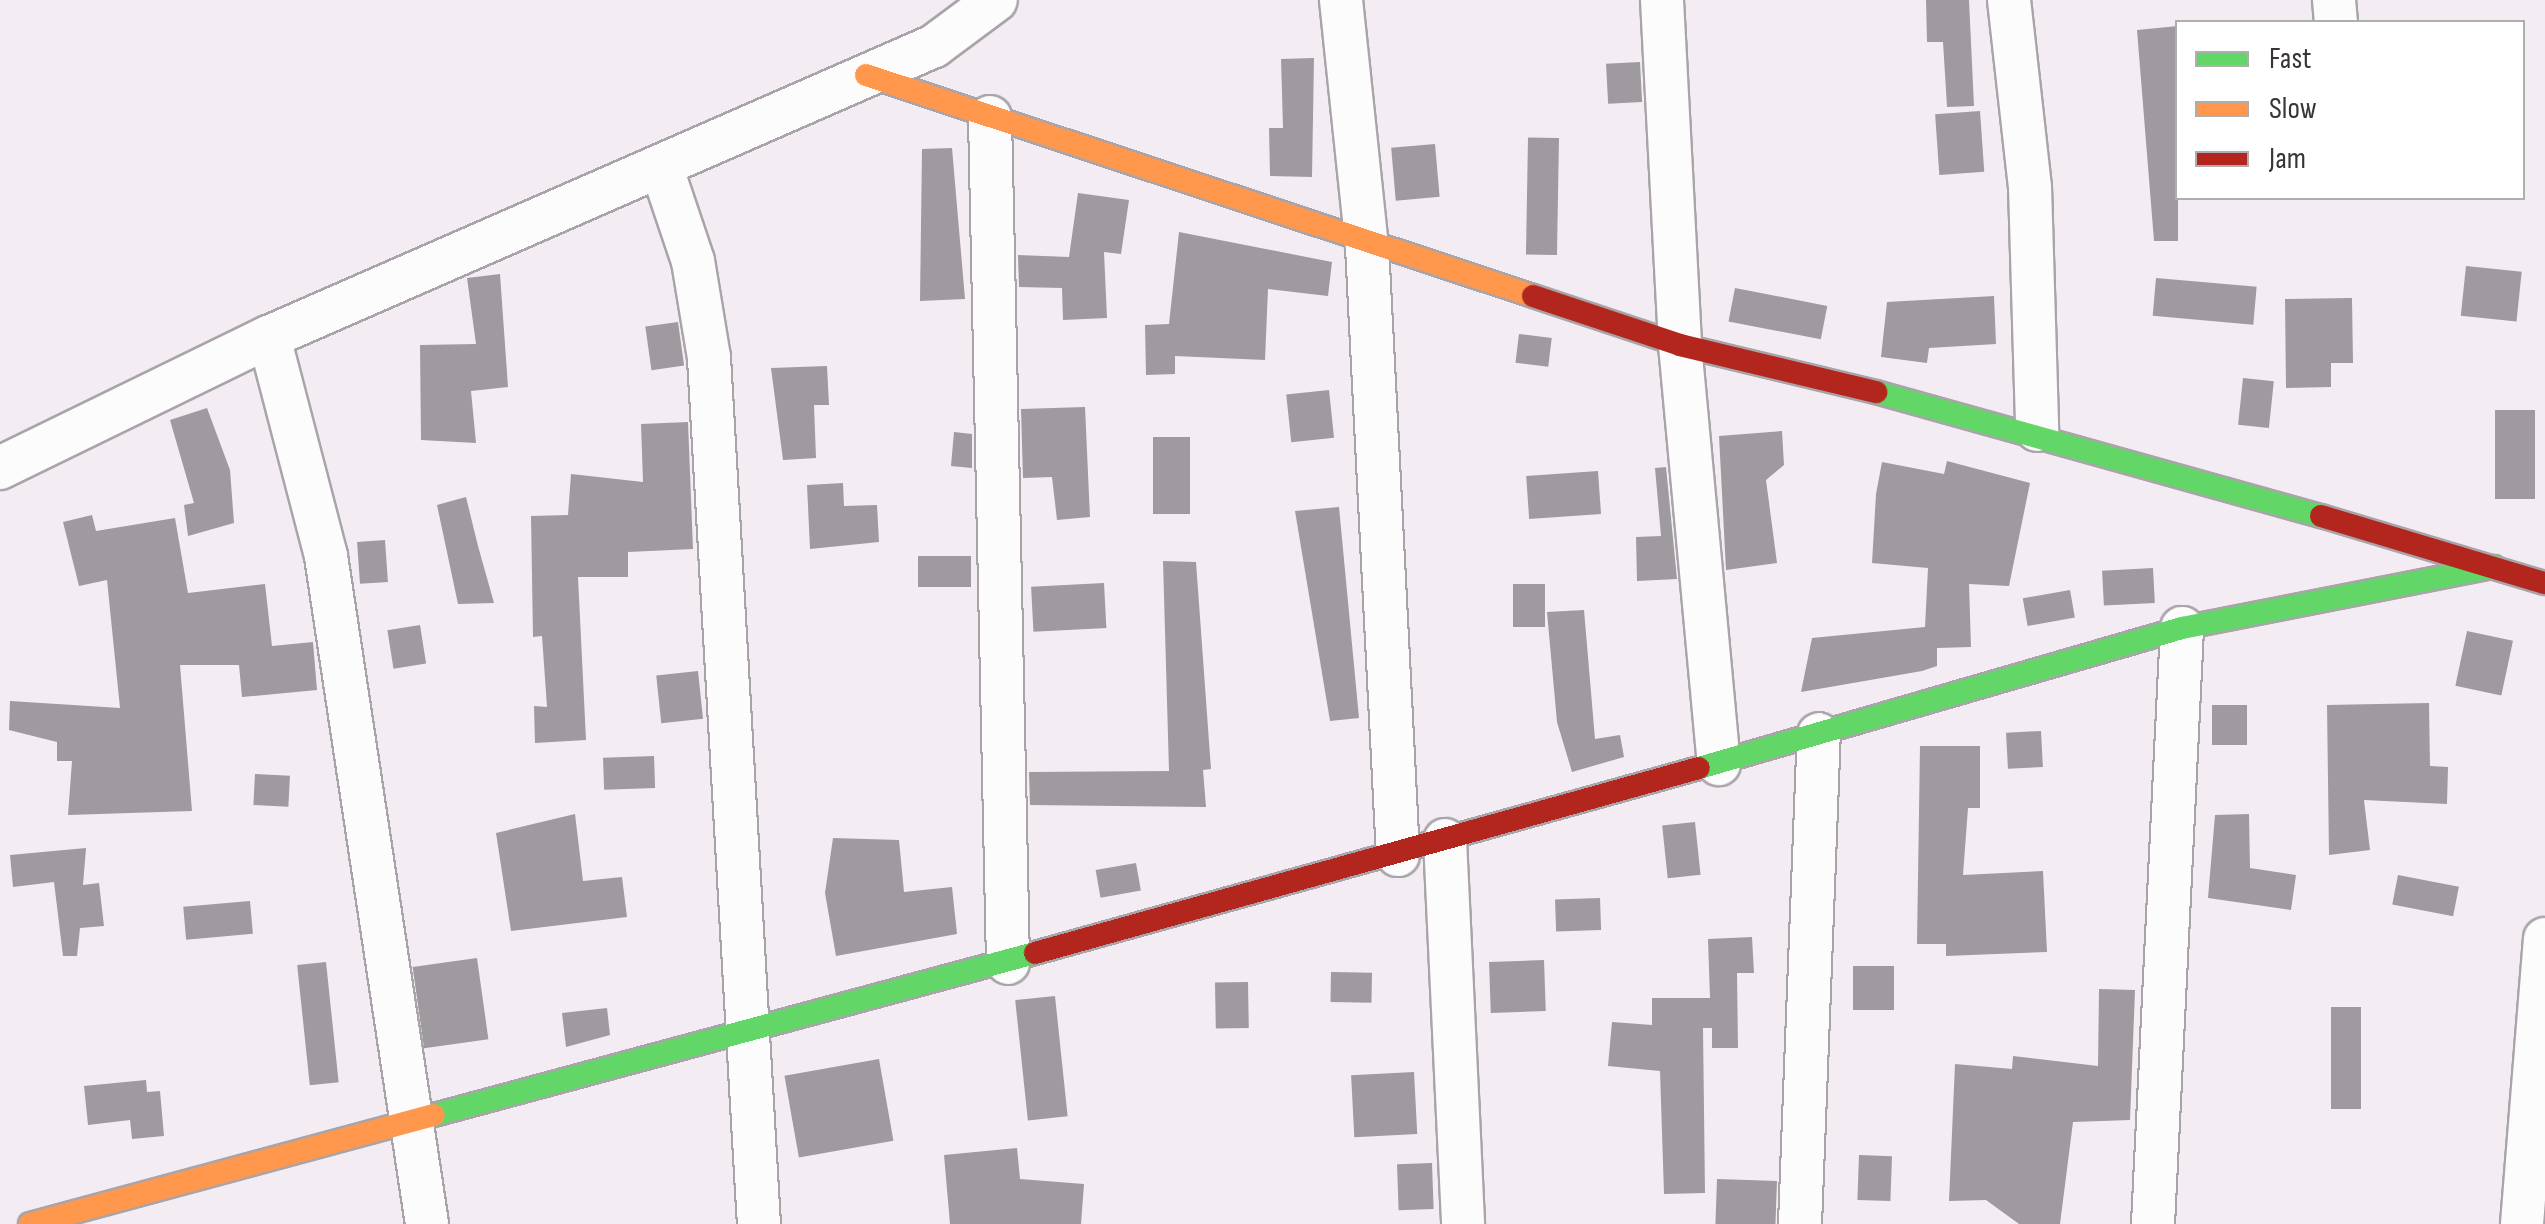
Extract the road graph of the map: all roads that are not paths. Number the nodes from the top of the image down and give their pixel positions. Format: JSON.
{"nodes":[{"id":1,"x":996,"y":0,"type":"edge"},
{"id":2,"x":1340,"y":0,"type":"edge"},
{"id":3,"x":1662,"y":0,"type":"edge"},
{"id":4,"x":2009,"y":0,"type":"edge"},
{"id":5,"x":866,"y":75,"type":"junction"},
{"id":6,"x":990,"y":118,"type":"junction"},
{"id":7,"x":662,"y":169,"type":"junction"},
{"id":8,"x":1367,"y":246,"type":"junction"},
{"id":9,"x":270,"y":338,"type":"junction"},
{"id":10,"x":1680,"y":344,"type":"junction"},
{"id":11,"x":2037,"y":430,"type":"junction"},
{"id":12,"x":0,"y":468,"type":"edge"},
{"id":13,"x":2494,"y":567,"type":"junction"},
{"id":14,"x":2545,"y":582,"type":"edge"},
{"id":15,"x":2182,"y":628,"type":"junction"},
{"id":16,"x":1819,"y":734,"type":"junction"},
{"id":17,"x":1719,"y":764,"type":"junction"},
{"id":18,"x":1445,"y":840,"type":"junction"},
{"id":19,"x":1398,"y":855,"type":"junction"},
{"id":20,"x":2545,"y":939,"type":"edge"},
{"id":21,"x":1008,"y":963,"type":"junction"},
{"id":22,"x":754,"y":1034,"type":"junction"},
{"id":23,"x":408,"y":1123,"type":"junction"},
{"id":24,"x":30,"y":1224,"type":"edge"},
{"id":25,"x":428,"y":1224,"type":"edge"},
{"id":26,"x":759,"y":1224,"type":"edge"},
{"id":27,"x":1463,"y":1224,"type":"edge"},
{"id":28,"x":1800,"y":1224,"type":"edge"},
{"id":29,"x":2153,"y":1224,"type":"edge"},
{"id":30,"x":2522,"y":1224,"type":"edge"}],
"edges":[{"from":1,"to":5,"type":"street"},
{"from":2,"to":8,"type":"street"},
{"from":3,"to":10,"type":"street"},
{"from":4,"to":11,"type":"street"},
{"from":5,"to":6,"type":"street"},
{"from":5,"to":7,"type":"street"},
{"from":6,"to":8,"type":"street"},
{"from":6,"to":21,"type":"street"},
{"from":7,"to":9,"type":"street"},
{"from":7,"to":22,"type":"street"},
{"from":8,"to":10,"type":"street"},
{"from":8,"to":19,"type":"street"},
{"from":9,"to":12,"type":"street"},
{"from":9,"to":23,"type":"street"},
{"from":10,"to":11,"type":"street"},
{"from":10,"to":17,"type":"street"},
{"from":11,"to":13,"type":"street"},
{"from":13,"to":14,"type":"street"},
{"from":13,"to":15,"type":"street"},
{"from":15,"to":16,"type":"street"},
{"from":15,"to":29,"type":"street"},
{"from":16,"to":17,"type":"street"},
{"from":16,"to":28,"type":"street"},
{"from":17,"to":18,"type":"street"},
{"from":18,"to":19,"type":"street"},
{"from":18,"to":27,"type":"street"},
{"from":19,"to":21,"type":"street"},
{"from":20,"to":30,"type":"street"},
{"from":21,"to":22,"type":"street"},
{"from":22,"to":23,"type":"street"},
{"from":22,"to":26,"type":"street"},
{"from":23,"to":24,"type":"street"},
{"from":23,"to":25,"type":"street"}]}
